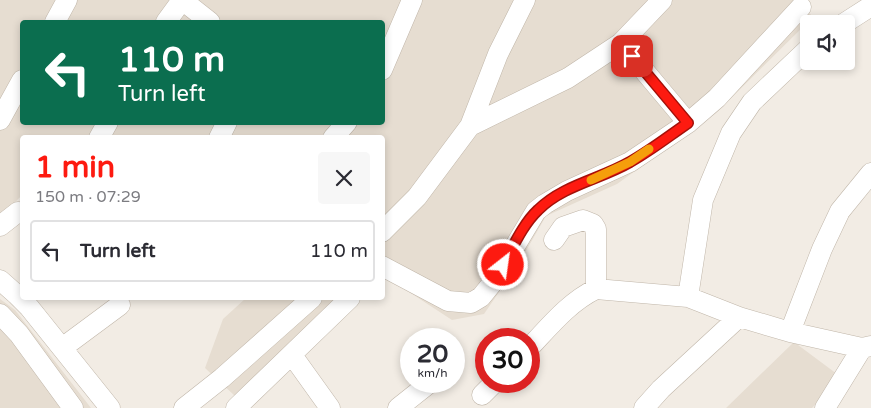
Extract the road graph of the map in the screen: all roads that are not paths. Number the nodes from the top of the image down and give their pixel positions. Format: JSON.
{"nodes":[{"id":1,"x":67,"y":0,"type":"edge"},
{"id":2,"x":182,"y":0,"type":"edge"},
{"id":3,"x":412,"y":0,"type":"edge"},
{"id":4,"x":525,"y":0,"type":"edge"},
{"id":5,"x":662,"y":0,"type":"edge"},
{"id":6,"x":871,"y":6,"type":"edge"},
{"id":7,"x":802,"y":7,"type":"dead end"},
{"id":8,"x":855,"y":16,"type":"edge"},
{"id":9,"x":56,"y":20,"type":"edge"},
{"id":10,"x":167,"y":20,"type":"edge"},
{"id":11,"x":207,"y":20,"type":"edge"},
{"id":12,"x":621,"y":43,"type":"junction"},
{"id":13,"x":800,"y":57,"type":"edge"},
{"id":14,"x":385,"y":63,"type":"edge"},
{"id":15,"x":490,"y":75,"type":"junction"},
{"id":16,"x":20,"y":84,"type":"edge"},
{"id":17,"x":514,"y":104,"type":"junction"},
{"id":18,"x":0,"y":120,"type":"edge"},
{"id":19,"x":688,"y":123,"type":"junction"},
{"id":20,"x":345,"y":125,"type":"edge"},
{"id":21,"x":470,"y":126,"type":"junction"},
{"id":22,"x":336,"y":135,"type":"edge"},
{"id":23,"x":871,"y":174,"type":"edge"},
{"id":24,"x":18,"y":212,"type":"dead end"},
{"id":25,"x":0,"y":226,"type":"edge"},
{"id":26,"x":385,"y":229,"type":"edge"},
{"id":27,"x":554,"y":240,"type":"dead end"},
{"id":28,"x":385,"y":268,"type":"edge"},
{"id":29,"x":0,"y":280,"type":"edge"},
{"id":30,"x":596,"y":289,"type":"junction"},
{"id":31,"x":688,"y":297,"type":"junction"},
{"id":32,"x":20,"y":299,"type":"edge"},
{"id":33,"x":21,"y":300,"type":"edge"},
{"id":34,"x":310,"y":300,"type":"edge"},
{"id":35,"x":348,"y":300,"type":"edge"},
{"id":36,"x":120,"y":305,"type":"dead end"},
{"id":37,"x":0,"y":314,"type":"edge"},
{"id":38,"x":739,"y":317,"type":"junction"},
{"id":39,"x":790,"y":332,"type":"junction"},
{"id":40,"x":540,"y":337,"type":"edge"},
{"id":41,"x":867,"y":347,"type":"edge"},
{"id":42,"x":62,"y":348,"type":"junction"},
{"id":43,"x":292,"y":355,"type":"junction"},
{"id":44,"x":417,"y":393,"type":"edge"},
{"id":45,"x":72,"y":407,"type":"edge"},
{"id":46,"x":110,"y":408,"type":"edge"},
{"id":47,"x":184,"y":408,"type":"edge"},
{"id":48,"x":236,"y":408,"type":"edge"},
{"id":49,"x":330,"y":408,"type":"edge"},
{"id":50,"x":398,"y":408,"type":"edge"},
{"id":51,"x":644,"y":408,"type":"edge"},
{"id":52,"x":825,"y":408,"type":"edge"}],
"edges":[{"from":1,"to":9,"type":"street"},
{"from":2,"to":10,"type":"street"},
{"from":2,"to":11,"type":"street"},
{"from":3,"to":14,"type":"street"},
{"from":4,"to":15,"type":"street"},
{"from":5,"to":12,"type":"street"},
{"from":6,"to":8,"type":"street"},
{"from":7,"to":19,"type":"street"},
{"from":12,"to":17,"type":"street"},
{"from":12,"to":19,"type":"street"},
{"from":13,"to":31,"type":"street"},
{"from":15,"to":17,"type":"street"},
{"from":15,"to":21,"type":"street"},
{"from":16,"to":18,"type":"street"},
{"from":17,"to":21,"type":"street"},
{"from":19,"to":28,"type":"street"},
{"from":20,"to":22,"type":"street"},
{"from":21,"to":26,"type":"street"},
{"from":23,"to":39,"type":"street"},
{"from":24,"to":25,"type":"street"},
{"from":27,"to":30,"type":"street"},
{"from":29,"to":32,"type":"street"},
{"from":30,"to":31,"type":"street"},
{"from":30,"to":40,"type":"street"},
{"from":31,"to":38,"type":"street"},
{"from":33,"to":42,"type":"street"},
{"from":34,"to":47,"type":"street"},
{"from":35,"to":43,"type":"street"},
{"from":36,"to":42,"type":"street"},
{"from":37,"to":45,"type":"street"},
{"from":38,"to":39,"type":"street"},
{"from":38,"to":51,"type":"street"},
{"from":39,"to":41,"type":"street"},
{"from":41,"to":52,"type":"street"},
{"from":42,"to":46,"type":"street"},
{"from":43,"to":48,"type":"street"},
{"from":43,"to":49,"type":"street"},
{"from":44,"to":50,"type":"street"}]}
